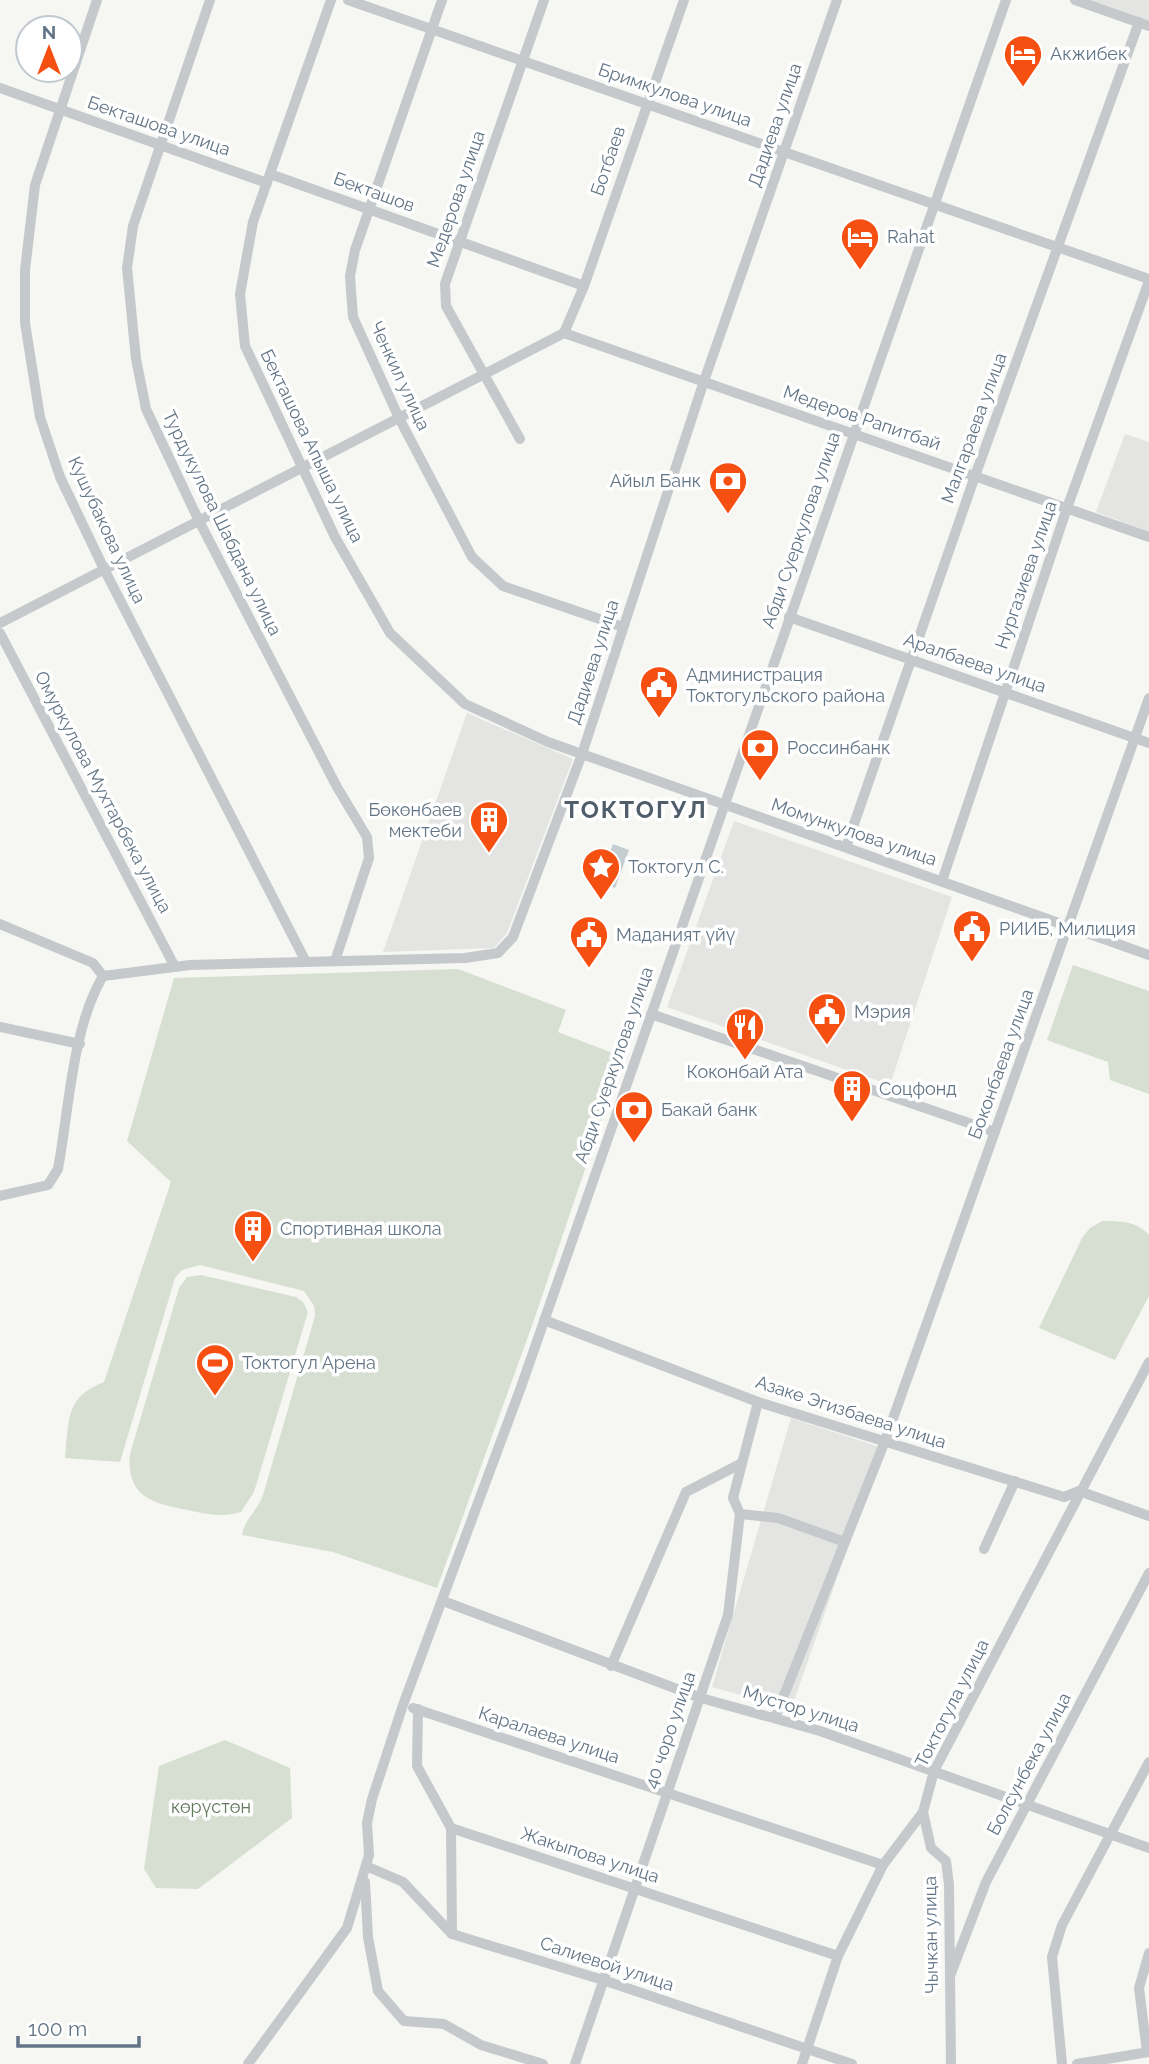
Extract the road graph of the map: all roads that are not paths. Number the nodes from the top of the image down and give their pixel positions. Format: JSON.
{"nodes":[{"id":1,"x":97,"y":0,"type":"edge"},
{"id":2,"x":210,"y":0,"type":"edge"},
{"id":3,"x":331,"y":0,"type":"edge"},
{"id":4,"x":348,"y":0,"type":"edge"},
{"id":5,"x":442,"y":0,"type":"edge"},
{"id":6,"x":544,"y":0,"type":"edge"},
{"id":7,"x":684,"y":0,"type":"edge"},
{"id":8,"x":838,"y":0,"type":"edge"},
{"id":9,"x":1006,"y":0,"type":"edge"},
{"id":10,"x":1075,"y":0,"type":"edge"},
{"id":11,"x":1144,"y":24,"type":"edge"},
{"id":12,"x":432,"y":29,"type":"junction"},
{"id":13,"x":523,"y":61,"type":"junction"},
{"id":14,"x":0,"y":88,"type":"edge"},
{"id":15,"x":646,"y":104,"type":"junction"},
{"id":16,"x":60,"y":110,"type":"junction"},
{"id":17,"x":161,"y":144,"type":"junction"},
{"id":18,"x":784,"y":152,"type":"junction"},
{"id":19,"x":268,"y":179,"type":"junction"},
{"id":20,"x":933,"y":204,"type":"junction"},
{"id":21,"x":369,"y":209,"type":"junction"},
{"id":22,"x":458,"y":241,"type":"junction"},
{"id":23,"x":1058,"y":247,"type":"junction"},
{"id":24,"x":1149,"y":280,"type":"edge"},
{"id":25,"x":584,"y":286,"type":"junction"},
{"id":26,"x":564,"y":333,"type":"junction"},
{"id":27,"x":485,"y":373,"type":"junction"},
{"id":28,"x":704,"y":381,"type":"junction"},
{"id":29,"x":399,"y":418,"type":"junction"},
{"id":30,"x":853,"y":433,"type":"junction"},
{"id":31,"x":520,"y":439,"type":"dead end"},
{"id":32,"x":302,"y":467,"type":"junction"},
{"id":33,"x":975,"y":476,"type":"junction"},
{"id":34,"x":1067,"y":508,"type":"junction"},
{"id":35,"x":198,"y":521,"type":"junction"},
{"id":36,"x":1149,"y":537,"type":"edge"},
{"id":37,"x":104,"y":569,"type":"junction"},
{"id":38,"x":789,"y":617,"type":"junction"},
{"id":39,"x":0,"y":623,"type":"edge"},
{"id":40,"x":623,"y":627,"type":"junction"},
{"id":41,"x":0,"y":633,"type":"edge"},
{"id":42,"x":912,"y":660,"type":"junction"},
{"id":43,"x":1005,"y":691,"type":"junction"},
{"id":44,"x":1149,"y":698,"type":"edge"},
{"id":45,"x":1135,"y":738,"type":"junction"},
{"id":46,"x":548,"y":742,"type":"joint"},
{"id":47,"x":1149,"y":743,"type":"edge"},
{"id":48,"x":582,"y":754,"type":"junction"},
{"id":49,"x":724,"y":804,"type":"junction"},
{"id":50,"x":846,"y":848,"type":"junction"},
{"id":51,"x":942,"y":881,"type":"junction"},
{"id":52,"x":0,"y":924,"type":"edge"},
{"id":53,"x":1068,"y":926,"type":"junction"},
{"id":54,"x":1149,"y":955,"type":"edge"},
{"id":55,"x":335,"y":961,"type":"junction"},
{"id":56,"x":306,"y":962,"type":"junction"},
{"id":57,"x":175,"y":967,"type":"junction"},
{"id":58,"x":103,"y":976,"type":"junction"},
{"id":59,"x":651,"y":1014,"type":"junction"},
{"id":60,"x":0,"y":1027,"type":"edge"},
{"id":61,"x":80,"y":1044,"type":"junction"},
{"id":62,"x":995,"y":1132,"type":"junction"},
{"id":63,"x":0,"y":1196,"type":"edge"},
{"id":64,"x":544,"y":1320,"type":"junction"},
{"id":65,"x":1149,"y":1363,"type":"edge"},
{"id":66,"x":758,"y":1402,"type":"junction"},
{"id":67,"x":886,"y":1441,"type":"junction"},
{"id":68,"x":742,"y":1463,"type":"junction"},
{"id":69,"x":1015,"y":1481,"type":"junction"},
{"id":70,"x":1079,"y":1491,"type":"junction"},
{"id":71,"x":740,"y":1514,"type":"junction"},
{"id":72,"x":1149,"y":1516,"type":"edge"},
{"id":73,"x":845,"y":1542,"type":"junction"},
{"id":74,"x":984,"y":1549,"type":"dead end"},
{"id":75,"x":1149,"y":1573,"type":"edge"},
{"id":76,"x":443,"y":1601,"type":"junction"},
{"id":77,"x":611,"y":1666,"type":"junction"},
{"id":78,"x":701,"y":1698,"type":"junction"},
{"id":79,"x":404,"y":1705,"type":"junction"},
{"id":80,"x":418,"y":1709,"type":"junction"},
{"id":81,"x":775,"y":1718,"type":"junction"},
{"id":82,"x":1149,"y":1762,"type":"edge"},
{"id":83,"x":934,"y":1771,"type":"junction"},
{"id":84,"x":667,"y":1793,"type":"junction"},
{"id":85,"x":1028,"y":1805,"type":"junction"},
{"id":86,"x":923,"y":1812,"type":"junction"},
{"id":87,"x":451,"y":1828,"type":"junction"},
{"id":88,"x":1111,"y":1834,"type":"junction"},
{"id":89,"x":1149,"y":1847,"type":"edge"},
{"id":90,"x":883,"y":1865,"type":"junction"},
{"id":91,"x":365,"y":1869,"type":"junction"},
{"id":92,"x":633,"y":1888,"type":"junction"},
{"id":93,"x":452,"y":1934,"type":"junction"},
{"id":94,"x":1149,"y":1953,"type":"edge"},
{"id":95,"x":838,"y":1956,"type":"junction"},
{"id":96,"x":950,"y":1976,"type":"junction"},
{"id":97,"x":603,"y":1980,"type":"junction"},
{"id":98,"x":807,"y":2049,"type":"junction"},
{"id":99,"x":1148,"y":2052,"type":"edge"},
{"id":100,"x":248,"y":2064,"type":"edge"},
{"id":101,"x":543,"y":2064,"type":"edge"},
{"id":102,"x":575,"y":2064,"type":"edge"},
{"id":103,"x":802,"y":2064,"type":"edge"},
{"id":104,"x":852,"y":2064,"type":"edge"},
{"id":105,"x":951,"y":2064,"type":"edge"},
{"id":106,"x":1062,"y":2064,"type":"edge"},
{"id":107,"x":1077,"y":2064,"type":"edge"}],
"edges":[{"from":1,"to":16,"type":"street","name":"Кушубакова улица"},
{"from":2,"to":17,"type":"street","name":"Турдукулова Шабдана улица"},
{"from":3,"to":19,"type":"street","name":"Бекташова Апыша улица"},
{"from":4,"to":12,"type":"street","name":"Бримкулова улица"},
{"from":5,"to":12,"type":"street","name":"Ченкил улица"},
{"from":6,"to":13,"type":"street","name":"Медерова улица"},
{"from":7,"to":15,"type":"street","name":"Ботбаев"},
{"from":8,"to":18,"type":"street","name":"Дадиева улица"},
{"from":9,"to":20,"type":"street","name":"Абди Суеркулова улица"},
{"from":10,"to":11,"type":"street"},
{"from":11,"to":23,"type":"street","name":"Малгараева улица"},
{"from":12,"to":13,"type":"street","name":"Бримкулова улица"},
{"from":12,"to":21,"type":"street","name":"Ченкил улица"},
{"from":13,"to":15,"type":"street","name":"Бримкулова улица"},
{"from":13,"to":22,"type":"street","name":"Медерова улица"},
{"from":14,"to":16,"type":"street","name":"Бекташова улица"},
{"from":15,"to":18,"type":"street","name":"Бримкулова улица"},
{"from":15,"to":25,"type":"street","name":"Ботбаев"},
{"from":16,"to":17,"type":"street","name":"Бекташова улица"},
{"from":16,"to":37,"type":"street","name":"Кушубакова улица"},
{"from":17,"to":19,"type":"street","name":"Бекташова улица"},
{"from":17,"to":35,"type":"street","name":"Турдукулова Шабдана улица"},
{"from":18,"to":20,"type":"street","name":"Бримкулова улица"},
{"from":18,"to":28,"type":"street","name":"Дадиева улица"},
{"from":19,"to":21,"type":"street","name":"Бекташов"},
{"from":19,"to":32,"type":"street","name":"Бекташова Апыша улица"},
{"from":20,"to":23,"type":"street","name":"Бримкулова улица"},
{"from":20,"to":30,"type":"street","name":"Абди Суеркулова улица"},
{"from":21,"to":22,"type":"street","name":"Бекташов"},
{"from":21,"to":29,"type":"street","name":"Ченкил улица"},
{"from":22,"to":25,"type":"street","name":"Бекташов"},
{"from":22,"to":27,"type":"street","name":"Медерова улица"},
{"from":23,"to":24,"type":"street","name":"Бримкулова улица"},
{"from":23,"to":33,"type":"street","name":"Малгараева улица"},
{"from":24,"to":34,"type":"street","name":"Нургазиева улица"},
{"from":25,"to":26,"type":"street","name":"Ботбаев"},
{"from":26,"to":27,"type":"street"},
{"from":26,"to":28,"type":"street","name":"Медеров Рапитбай"},
{"from":27,"to":29,"type":"street"},
{"from":27,"to":31,"type":"street","name":"Медерова улица"},
{"from":28,"to":30,"type":"street","name":"Медеров Рапитбай"},
{"from":28,"to":40,"type":"street","name":"Дадиева улица"},
{"from":29,"to":32,"type":"street"},
{"from":29,"to":40,"type":"street","name":"Ченкил улица"},
{"from":30,"to":33,"type":"street","name":"Медеров Рапитбай"},
{"from":30,"to":38,"type":"street","name":"Абди Суеркулова улица"},
{"from":32,"to":35,"type":"street"},
{"from":32,"to":46,"type":"street","name":"Бекташова Апыша улица"},
{"from":33,"to":34,"type":"street","name":"Медеров Рапитбай"},
{"from":33,"to":42,"type":"street","name":"Малгараева улица"},
{"from":34,"to":36,"type":"street","name":"Медеров Рапитбай"},
{"from":34,"to":43,"type":"street","name":"Нургазиева улица"},
{"from":35,"to":37,"type":"street"},
{"from":35,"to":55,"type":"street","name":"Турдукулова Шабдана улица"},
{"from":37,"to":39,"type":"street"},
{"from":37,"to":56,"type":"street","name":"Кушубакова улица"},
{"from":38,"to":42,"type":"street","name":"Аралбаева улица"},
{"from":38,"to":49,"type":"street","name":"Абди Суеркулова улица"},
{"from":40,"to":48,"type":"street","name":"Дадиева улица"},
{"from":41,"to":57,"type":"street","name":"Омуркулова Мухтарбека улица"},
{"from":42,"to":43,"type":"street","name":"Аралбаева улица"},
{"from":42,"to":50,"type":"street","name":"Малгараева улица"},
{"from":43,"to":45,"type":"street","name":"Аралбаева улица"},
{"from":43,"to":51,"type":"street","name":"Нургазиева улица"},
{"from":44,"to":45,"type":"street","name":"Боконбаева улица"},
{"from":45,"to":47,"type":"street","name":"Аралбаева улица"},
{"from":45,"to":53,"type":"street","name":"Боконбаева улица"},
{"from":46,"to":48,"type":"street","name":"Момункулова улица"},
{"from":48,"to":49,"type":"street","name":"Момункулова улица"},
{"from":48,"to":55,"type":"street","name":"Дадиева улица"},
{"from":49,"to":50,"type":"street","name":"Момункулова улица"},
{"from":49,"to":59,"type":"street","name":"Абди Суеркулова улица"},
{"from":50,"to":51,"type":"street","name":"Момункулова улица"},
{"from":51,"to":53,"type":"street","name":"Момункулова улица"},
{"from":52,"to":58,"type":"street"},
{"from":53,"to":54,"type":"street","name":"Момункулова улица"},
{"from":53,"to":62,"type":"street","name":"Боконбаева улица"},
{"from":55,"to":56,"type":"street","name":"Дадиева улица"},
{"from":56,"to":57,"type":"street","name":"Дадиева улица"},
{"from":57,"to":58,"type":"street","name":"Дадиева улица"},
{"from":58,"to":61,"type":"street"},
{"from":59,"to":62,"type":"street"},
{"from":59,"to":64,"type":"street","name":"Абди Суеркулова улица"},
{"from":60,"to":61,"type":"street"},
{"from":61,"to":63,"type":"street"},
{"from":62,"to":67,"type":"street","name":"Боконбаева улица"},
{"from":64,"to":66,"type":"street","name":"Азаке Эгизбаева улица"},
{"from":64,"to":76,"type":"street","name":"Абди Суеркулова улица"},
{"from":65,"to":70,"type":"street","name":"Токтогула улица"},
{"from":66,"to":67,"type":"street","name":"Азаке Эгизбаева улица"},
{"from":66,"to":68,"type":"street","name":"40 чоро улица"},
{"from":67,"to":69,"type":"street","name":"Азаке Эгизбаева улица"},
{"from":67,"to":73,"type":"street","name":"Боконбаева улица"},
{"from":68,"to":71,"type":"street","name":"40 чоро улица"},
{"from":68,"to":77,"type":"street"},
{"from":69,"to":70,"type":"street","name":"Азаке Эгизбаева улица"},
{"from":69,"to":74,"type":"street"},
{"from":70,"to":72,"type":"street","name":"Азаке Эгизбаева улица"},
{"from":70,"to":83,"type":"street","name":"Токтогула улица"},
{"from":71,"to":73,"type":"street"},
{"from":71,"to":78,"type":"street","name":"40 чоро улица"},
{"from":73,"to":81,"type":"street","name":"Боконбаева улица"},
{"from":75,"to":85,"type":"street","name":"Болсунбека улица"},
{"from":76,"to":77,"type":"street","name":"Мустор улица"},
{"from":76,"to":79,"type":"street","name":"Абди Суеркулова улица"},
{"from":77,"to":78,"type":"street","name":"Мустор улица"},
{"from":78,"to":81,"type":"street","name":"Мустор улица"},
{"from":78,"to":84,"type":"street","name":"40 чоро улица"},
{"from":79,"to":80,"type":"street","name":"Каралаева улица"},
{"from":79,"to":91,"type":"street","name":"Абди Суеркулова улица"},
{"from":80,"to":84,"type":"street","name":"Каралаева улица"},
{"from":80,"to":87,"type":"street"},
{"from":81,"to":83,"type":"street","name":"Мустор улица"},
{"from":82,"to":88,"type":"street"},
{"from":83,"to":85,"type":"street","name":"Мустор улица"},
{"from":83,"to":86,"type":"street","name":"Токтогула улица"},
{"from":84,"to":90,"type":"street","name":"Каралаева улица"},
{"from":84,"to":92,"type":"street","name":"40 чоро улица"},
{"from":85,"to":88,"type":"street","name":"Мустор улица"},
{"from":85,"to":96,"type":"street","name":"Болсунбека улица"},
{"from":86,"to":90,"type":"street","name":"Токтогула улица"},
{"from":86,"to":96,"type":"street","name":"Чычкан улица"},
{"from":87,"to":92,"type":"street","name":"Жакыпова улица"},
{"from":87,"to":93,"type":"street"},
{"from":88,"to":89,"type":"street","name":"Мустор улица"},
{"from":88,"to":106,"type":"street"},
{"from":90,"to":95,"type":"street","name":"Токтогула улица"},
{"from":91,"to":93,"type":"street"},
{"from":91,"to":100,"type":"street"},
{"from":91,"to":101,"type":"street"},
{"from":92,"to":95,"type":"street","name":"Жакыпова улица"},
{"from":92,"to":97,"type":"street","name":"40 чоро улица"},
{"from":93,"to":97,"type":"street","name":"Салиевой улица"},
{"from":94,"to":99,"type":"street"},
{"from":95,"to":98,"type":"street","name":"Токтогула улица"},
{"from":96,"to":105,"type":"street","name":"Чычкан улица"},
{"from":97,"to":98,"type":"street","name":"Салиевой улица"},
{"from":97,"to":102,"type":"street","name":"40 чоро улица"},
{"from":98,"to":103,"type":"street","name":"Токтогула улица"},
{"from":98,"to":104,"type":"street","name":"Салиевой улица"},
{"from":99,"to":107,"type":"street"}]}
